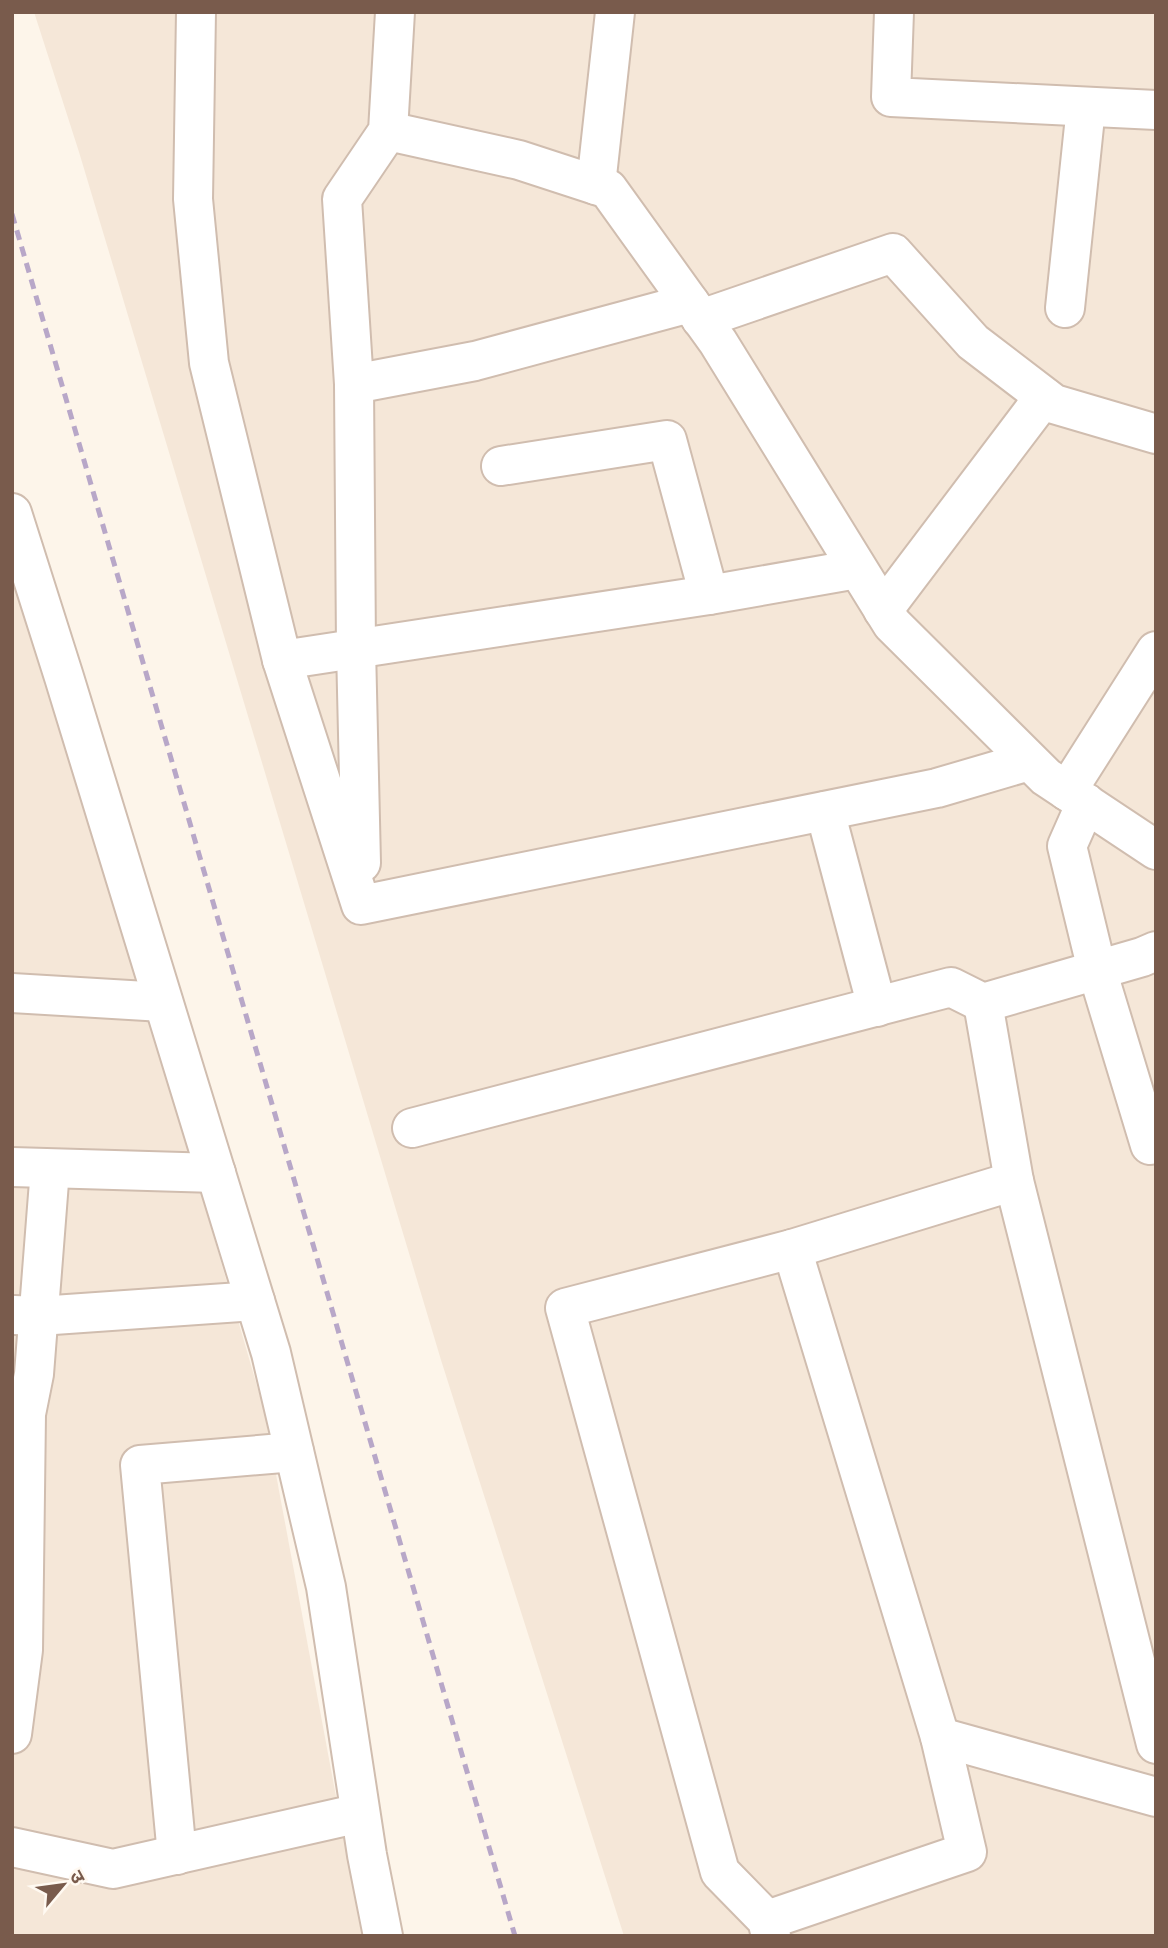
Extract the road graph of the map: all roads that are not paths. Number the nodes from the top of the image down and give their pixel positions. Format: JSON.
{"nodes":[{"id":1,"x":196,"y":12,"type":"edge"},
{"id":2,"x":394,"y":12,"type":"edge"},
{"id":3,"x":615,"y":12,"type":"edge"},
{"id":4,"x":894,"y":12,"type":"edge"},
{"id":5,"x":1086,"y":107,"type":"junction"},
{"id":6,"x":1156,"y":110,"type":"edge"},
{"id":7,"x":388,"y":131,"type":"junction"},
{"id":8,"x":596,"y":185,"type":"junction"},
{"id":9,"x":1065,"y":308,"type":"dead end"},
{"id":10,"x":695,"y":311,"type":"junction"},
{"id":11,"x":354,"y":384,"type":"junction"},
{"id":12,"x":1044,"y":397,"type":"junction"},
{"id":13,"x":1156,"y":434,"type":"edge"},
{"id":14,"x":501,"y":466,"type":"dead end"},
{"id":15,"x":12,"y":513,"type":"edge"},
{"id":16,"x":858,"y":569,"type":"junction"},
{"id":17,"x":709,"y":595,"type":"junction"},
{"id":18,"x":883,"y":610,"type":"junction"},
{"id":19,"x":356,"y":648,"type":"junction"},
{"id":20,"x":1156,"y":651,"type":"edge"},
{"id":21,"x":282,"y":660,"type":"junction"},
{"id":22,"x":1029,"y":761,"type":"junction"},
{"id":23,"x":1076,"y":797,"type":"junction"},
{"id":24,"x":825,"y":811,"type":"junction"},
{"id":25,"x":1156,"y":850,"type":"edge"},
{"id":26,"x":362,"y":905,"type":"junction"},
{"id":27,"x":1156,"y":951,"type":"edge"},
{"id":28,"x":1097,"y":970,"type":"junction"},
{"id":29,"x":12,"y":993,"type":"edge"},
{"id":30,"x":163,"y":1002,"type":"junction"},
{"id":31,"x":983,"y":1003,"type":"junction"},
{"id":32,"x":877,"y":1007,"type":"junction"},
{"id":33,"x":412,"y":1128,"type":"dead end"},
{"id":34,"x":1150,"y":1145,"type":"dead end"},
{"id":35,"x":12,"y":1167,"type":"edge"},
{"id":36,"x":50,"y":1169,"type":"junction"},
{"id":37,"x":216,"y":1172,"type":"junction"},
{"id":38,"x":1014,"y":1181,"type":"junction"},
{"id":39,"x":792,"y":1249,"type":"junction"},
{"id":40,"x":255,"y":1301,"type":"junction"},
{"id":41,"x":26,"y":1315,"type":"edge"},
{"id":42,"x":294,"y":1452,"type":"junction"},
{"id":43,"x":12,"y":1734,"type":"edge"},
{"id":44,"x":940,"y":1737,"type":"junction"},
{"id":45,"x":1156,"y":1744,"type":"edge"},
{"id":46,"x":1156,"y":1797,"type":"edge"},
{"id":47,"x":360,"y":1813,"type":"junction"},
{"id":48,"x":12,"y":1847,"type":"edge"},
{"id":49,"x":177,"y":1855,"type":"junction"},
{"id":50,"x":769,"y":1928,"type":"edge"},
{"id":51,"x":383,"y":1936,"type":"edge"}],
"edges":[{"from":1,"to":21,"type":"street"},
{"from":2,"to":7,"type":"street"},
{"from":3,"to":8,"type":"street"},
{"from":4,"to":5,"type":"street"},
{"from":5,"to":6,"type":"street"},
{"from":5,"to":9,"type":"street"},
{"from":7,"to":8,"type":"street"},
{"from":7,"to":11,"type":"street"},
{"from":8,"to":10,"type":"street"},
{"from":10,"to":11,"type":"street"},
{"from":10,"to":12,"type":"street"},
{"from":10,"to":16,"type":"street"},
{"from":11,"to":19,"type":"street"},
{"from":12,"to":13,"type":"street"},
{"from":12,"to":18,"type":"street"},
{"from":14,"to":17,"type":"street"},
{"from":15,"to":30,"type":"street"},
{"from":16,"to":17,"type":"street"},
{"from":16,"to":18,"type":"street"},
{"from":17,"to":19,"type":"street"},
{"from":18,"to":22,"type":"street"},
{"from":19,"to":21,"type":"street"},
{"from":19,"to":26,"type":"street"},
{"from":20,"to":23,"type":"street"},
{"from":21,"to":26,"type":"street"},
{"from":22,"to":23,"type":"street"},
{"from":22,"to":24,"type":"street"},
{"from":23,"to":25,"type":"street"},
{"from":23,"to":28,"type":"street"},
{"from":24,"to":26,"type":"street"},
{"from":24,"to":32,"type":"street"},
{"from":27,"to":28,"type":"street"},
{"from":28,"to":31,"type":"street"},
{"from":28,"to":34,"type":"street"},
{"from":29,"to":30,"type":"street"},
{"from":30,"to":37,"type":"street"},
{"from":31,"to":32,"type":"street"},
{"from":31,"to":38,"type":"street"},
{"from":32,"to":33,"type":"street"},
{"from":35,"to":36,"type":"street"},
{"from":36,"to":37,"type":"street"},
{"from":36,"to":41,"type":"street"},
{"from":37,"to":40,"type":"street"},
{"from":38,"to":39,"type":"street"},
{"from":38,"to":45,"type":"street"},
{"from":39,"to":44,"type":"street"},
{"from":39,"to":50,"type":"street"},
{"from":40,"to":41,"type":"street"},
{"from":40,"to":42,"type":"street"},
{"from":41,"to":43,"type":"street"},
{"from":42,"to":47,"type":"street"},
{"from":42,"to":49,"type":"street"},
{"from":44,"to":46,"type":"street"},
{"from":44,"to":50,"type":"street"},
{"from":47,"to":49,"type":"street"},
{"from":47,"to":51,"type":"street"},
{"from":48,"to":49,"type":"street"}]}
